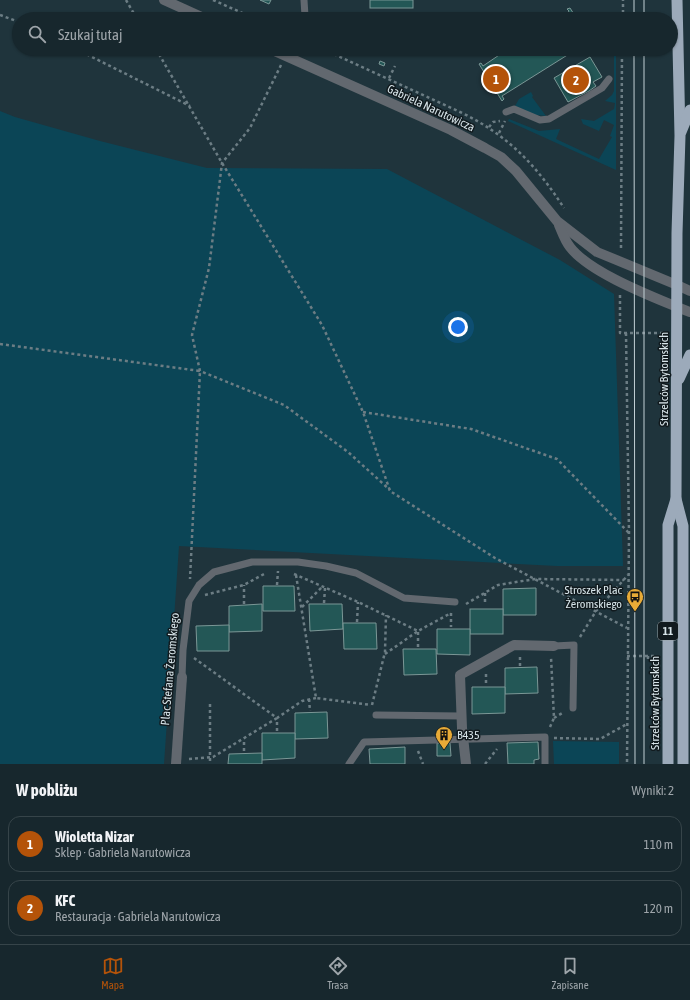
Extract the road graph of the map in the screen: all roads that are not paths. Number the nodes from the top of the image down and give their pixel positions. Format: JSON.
{"nodes":[{"id":1,"x":164,"y":0,"type":"edge"},
{"id":2,"x":304,"y":0,"type":"edge"},
{"id":3,"x":677,"y":0,"type":"edge"},
{"id":4,"x":191,"y":12,"type":"edge"},
{"id":5,"x":304,"y":12,"type":"edge"},
{"id":6,"x":677,"y":12,"type":"edge"},
{"id":7,"x":678,"y":45,"type":"edge"},
{"id":8,"x":286,"y":56,"type":"edge"},
{"id":9,"x":609,"y":79,"type":"dead end"},
{"id":10,"x":690,"y":110,"type":"edge"},
{"id":11,"x":506,"y":112,"type":"dead end"},
{"id":12,"x":680,"y":136,"type":"junction"},
{"id":13,"x":557,"y":221,"type":"junction"},
{"id":14,"x":677,"y":285,"type":"junction"},
{"id":15,"x":690,"y":291,"type":"edge"},
{"id":16,"x":677,"y":307,"type":"junction"},
{"id":17,"x":690,"y":312,"type":"edge"},
{"id":18,"x":690,"y":355,"type":"edge"},
{"id":19,"x":677,"y":383,"type":"junction"},
{"id":20,"x":676,"y":498,"type":"junction"},
{"id":21,"x":455,"y":602,"type":"dead end"},
{"id":22,"x":686,"y":605,"type":"edge"},
{"id":23,"x":552,"y":648,"type":"joint"},
{"id":24,"x":182,"y":677,"type":"joint"},
{"id":25,"x":573,"y":708,"type":"dead end"},
{"id":26,"x":374,"y":714,"type":"road end"},
{"id":27,"x":461,"y":716,"type":"junction"},
{"id":28,"x":463,"y":739,"type":"junction"},
{"id":29,"x":176,"y":762,"type":"edge"},
{"id":30,"x":349,"y":764,"type":"edge"},
{"id":31,"x":466,"y":764,"type":"edge"},
{"id":32,"x":545,"y":764,"type":"edge"},
{"id":33,"x":668,"y":764,"type":"edge"},
{"id":34,"x":683,"y":764,"type":"edge"}],
"edges":[{"from":1,"to":4,"type":"street"},
{"from":2,"to":5,"type":"lane"},
{"from":3,"to":6,"type":"highway","number":"11"},
{"from":7,"to":12,"type":"highway","number":"11"},
{"from":8,"to":13,"type":"street","name":"Gabriela Narutowicza"},
{"from":9,"to":11,"type":"lane"},
{"from":10,"to":12,"type":"highway"},
{"from":12,"to":14,"type":"highway","number":"11"},
{"from":13,"to":14,"type":"street","name":"Gabriela Narutowicza"},
{"from":13,"to":16,"type":"street","name":"Gabriela Narutowicza"},
{"from":14,"to":15,"type":"street","name":"Gabriela Narutowicza"},
{"from":14,"to":16,"type":"highway","number":"11"},
{"from":16,"to":17,"type":"street","name":"Gabriela Narutowicza"},
{"from":16,"to":19,"type":"highway","name":"Strzelców Bytomskich","number":"11"},
{"from":18,"to":19,"type":"highway"},
{"from":19,"to":20,"type":"highway","name":"Strzelców Bytomskich","number":"11"},
{"from":20,"to":22,"type":"highway","name":"Strzelców Bytomskich","number":"11"},
{"from":20,"to":33,"type":"highway","name":"Strzelców Bytomskich","number":"11"},
{"from":21,"to":24,"type":"lane","name":"Plac Stefana Żeromskiego"},
{"from":22,"to":34,"type":"highway","name":"Strzelców Bytomskich","number":"11"},
{"from":23,"to":25,"type":"lane"},
{"from":23,"to":27,"type":"street"},
{"from":24,"to":29,"type":"street","name":"Plac Stefana Żeromskiego"},
{"from":26,"to":27,"type":"lane"},
{"from":27,"to":28,"type":"street"},
{"from":28,"to":30,"type":"lane"},
{"from":28,"to":31,"type":"street"},
{"from":28,"to":32,"type":"lane"}]}
